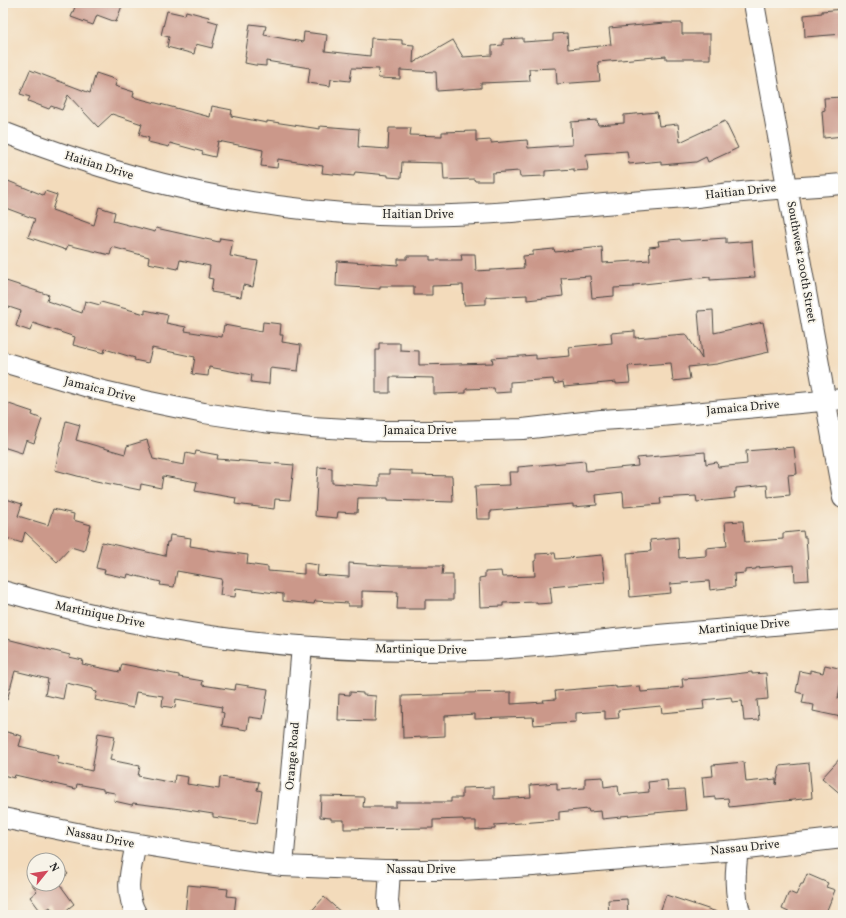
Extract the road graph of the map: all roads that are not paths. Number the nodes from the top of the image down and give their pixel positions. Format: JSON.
{"nodes":[{"id":1,"x":754,"y":3,"type":"edge"},
{"id":2,"x":3,"y":132,"type":"edge"},
{"id":3,"x":843,"y":184,"type":"edge"},
{"id":4,"x":787,"y":188,"type":"junction"},
{"id":5,"x":3,"y":362,"type":"edge"},
{"id":6,"x":834,"y":400,"type":"edge"},
{"id":7,"x":843,"y":498,"type":"edge"},
{"id":8,"x":3,"y":591,"type":"edge"},
{"id":9,"x":843,"y":619,"type":"edge"},
{"id":10,"x":302,"y":646,"type":"junction"},
{"id":11,"x":3,"y":818,"type":"edge"},
{"id":12,"x":843,"y":838,"type":"edge"},
{"id":13,"x":136,"y":844,"type":"junction"},
{"id":14,"x":738,"y":850,"type":"junction"},
{"id":15,"x":283,"y":866,"type":"junction"},
{"id":16,"x":390,"y":870,"type":"junction"},
{"id":17,"x":137,"y":915,"type":"edge"},
{"id":18,"x":390,"y":915,"type":"edge"},
{"id":19,"x":740,"y":915,"type":"edge"}],
"edges":[{"from":1,"to":4,"type":"street","name":"Southwest 200th Street"},
{"from":2,"to":4,"type":"street","name":"Haitian Drive"},
{"from":3,"to":4,"type":"street","name":"Haitian Drive"},
{"from":4,"to":6,"type":"street","name":"Southwest 200th Street"},
{"from":5,"to":6,"type":"street","name":"Jamaica Drive"},
{"from":6,"to":7,"type":"street","name":"Southwest 200th Street"},
{"from":8,"to":10,"type":"street","name":"Martinique Drive"},
{"from":9,"to":10,"type":"street","name":"Martinique Drive"},
{"from":10,"to":15,"type":"street","name":"Orange Road"},
{"from":11,"to":13,"type":"street","name":"Nassau Drive"},
{"from":12,"to":14,"type":"street","name":"Nassau Drive"},
{"from":13,"to":15,"type":"street","name":"Nassau Drive"},
{"from":13,"to":17,"type":"street"},
{"from":14,"to":16,"type":"street","name":"Nassau Drive"},
{"from":14,"to":19,"type":"street"},
{"from":15,"to":16,"type":"street","name":"Nassau Drive"},
{"from":16,"to":18,"type":"street"}]}
